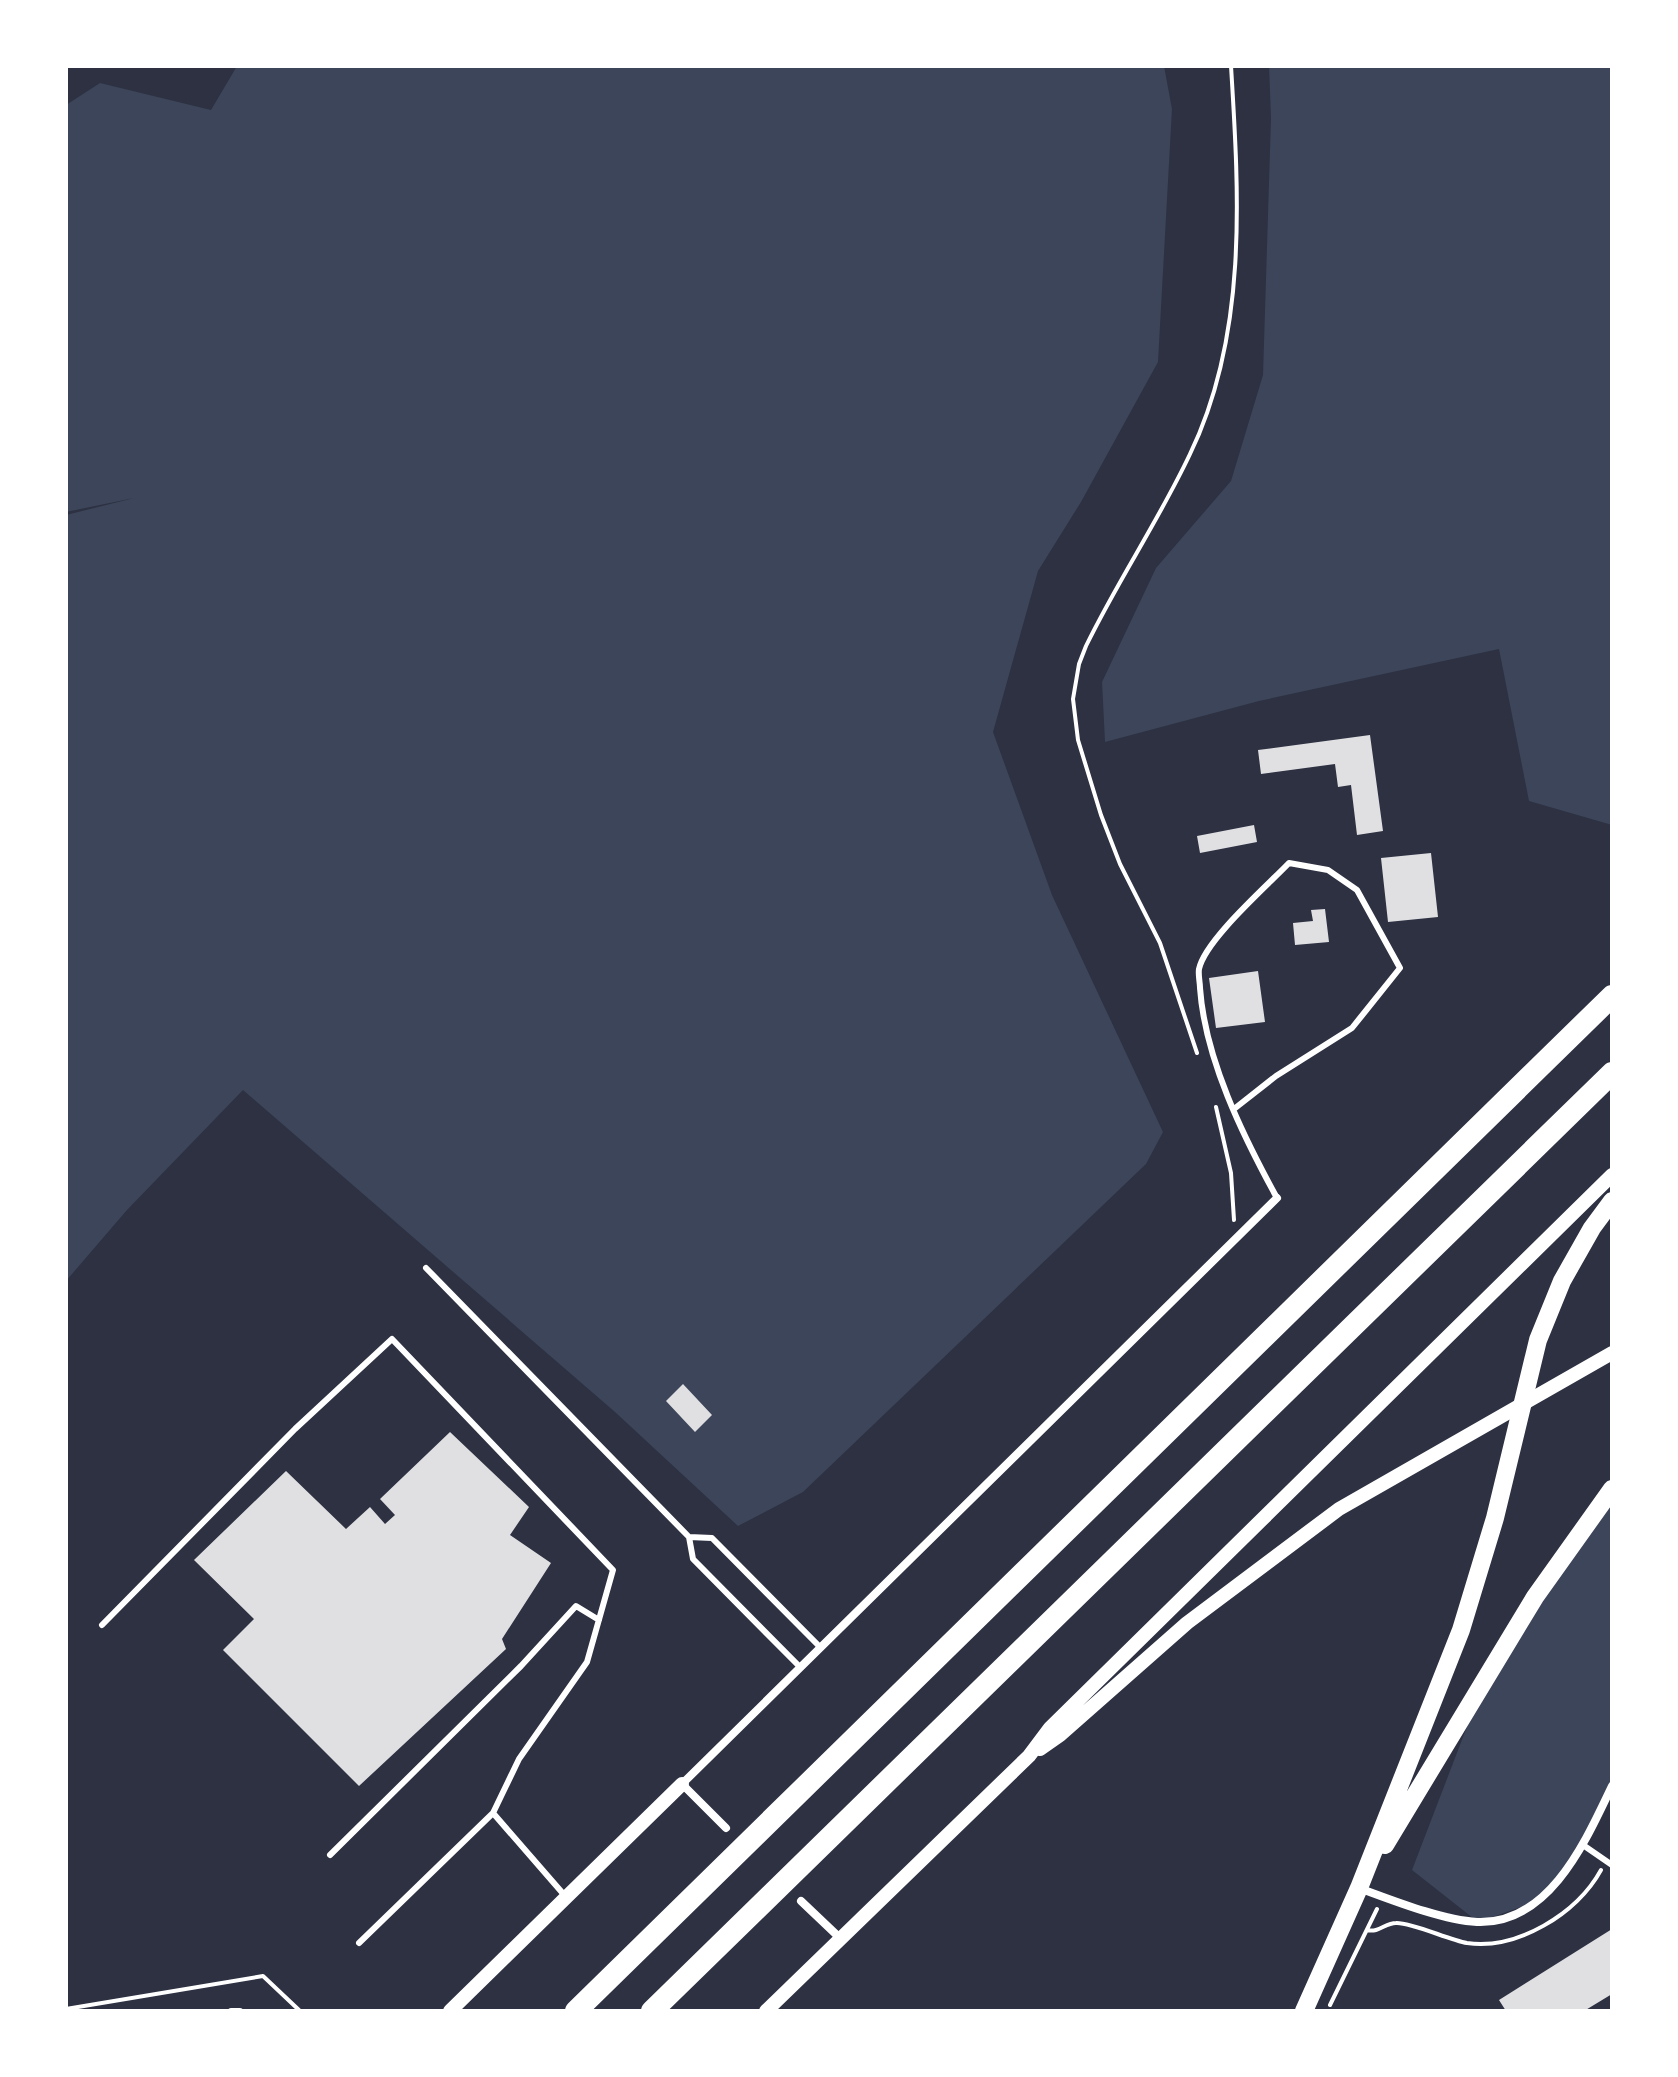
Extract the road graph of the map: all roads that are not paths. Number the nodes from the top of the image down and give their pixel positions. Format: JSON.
{"nodes":[{"id":1,"x":1612,"y":996,"type":"edge"},
{"id":2,"x":1612,"y":1073,"type":"edge"},
{"id":3,"x":1234,"y":1109,"type":"junction"},
{"id":4,"x":1612,"y":1175,"type":"edge"},
{"id":5,"x":1277,"y":1198,"type":"joint"},
{"id":6,"x":1612,"y":1201,"type":"edge"},
{"id":7,"x":426,"y":1268,"type":"dead end"},
{"id":8,"x":1612,"y":1353,"type":"edge"},
{"id":9,"x":1612,"y":1489,"type":"edge"},
{"id":10,"x":689,"y":1537,"type":"junction"},
{"id":11,"x":599,"y":1620,"type":"junction"},
{"id":12,"x":102,"y":1625,"type":"dead end"},
{"id":13,"x":820,"y":1647,"type":"junction"},
{"id":14,"x":800,"y":1667,"type":"junction"},
{"id":15,"x":1029,"y":1756,"type":"junction"},
{"id":16,"x":682,"y":1784,"type":"junction"},
{"id":17,"x":1612,"y":1786,"type":"edge"},
{"id":18,"x":493,"y":1813,"type":"junction"},
{"id":19,"x":726,"y":1828,"type":"dead end"},
{"id":20,"x":1583,"y":1845,"type":"junction"},
{"id":21,"x":330,"y":1855,"type":"dead end"},
{"id":22,"x":1612,"y":1865,"type":"edge"},
{"id":23,"x":1359,"y":1888,"type":"junction"},
{"id":24,"x":566,"y":1897,"type":"junction"},
{"id":25,"x":801,"y":1901,"type":"dead end"},
{"id":26,"x":841,"y":1939,"type":"junction"},
{"id":27,"x":359,"y":1943,"type":"dead end"},
{"id":28,"x":231,"y":2011,"type":"edge"},
{"id":29,"x":240,"y":2011,"type":"edge"},
{"id":30,"x":450,"y":2011,"type":"edge"},
{"id":31,"x":576,"y":2011,"type":"edge"},
{"id":32,"x":652,"y":2011,"type":"edge"},
{"id":33,"x":766,"y":2011,"type":"edge"},
{"id":34,"x":1304,"y":2011,"type":"edge"}],
"edges":[{"from":1,"to":31,"type":"highway"},
{"from":2,"to":32,"type":"highway"},
{"from":3,"to":3,"type":"lane"},
{"from":3,"to":5,"type":"lane"},
{"from":4,"to":15,"type":"street"},
{"from":5,"to":13,"type":"street"},
{"from":6,"to":23,"type":"main road"},
{"from":7,"to":10,"type":"lane"},
{"from":8,"to":15,"type":"street"},
{"from":9,"to":23,"type":"main road"},
{"from":10,"to":13,"type":"lane"},
{"from":10,"to":14,"type":"lane"},
{"from":11,"to":12,"type":"lane"},
{"from":11,"to":18,"type":"lane"},
{"from":11,"to":21,"type":"lane"},
{"from":13,"to":14,"type":"street"},
{"from":14,"to":16,"type":"street"},
{"from":15,"to":26,"type":"street"},
{"from":16,"to":19,"type":"street"},
{"from":16,"to":24,"type":"street"},
{"from":17,"to":20,"type":"street"},
{"from":18,"to":24,"type":"lane"},
{"from":18,"to":27,"type":"lane"},
{"from":20,"to":22,"type":"lane"},
{"from":20,"to":23,"type":"street"},
{"from":23,"to":34,"type":"main road"},
{"from":24,"to":30,"type":"street"},
{"from":25,"to":26,"type":"street"},
{"from":26,"to":33,"type":"street"},
{"from":28,"to":29,"type":"lane"}]}
